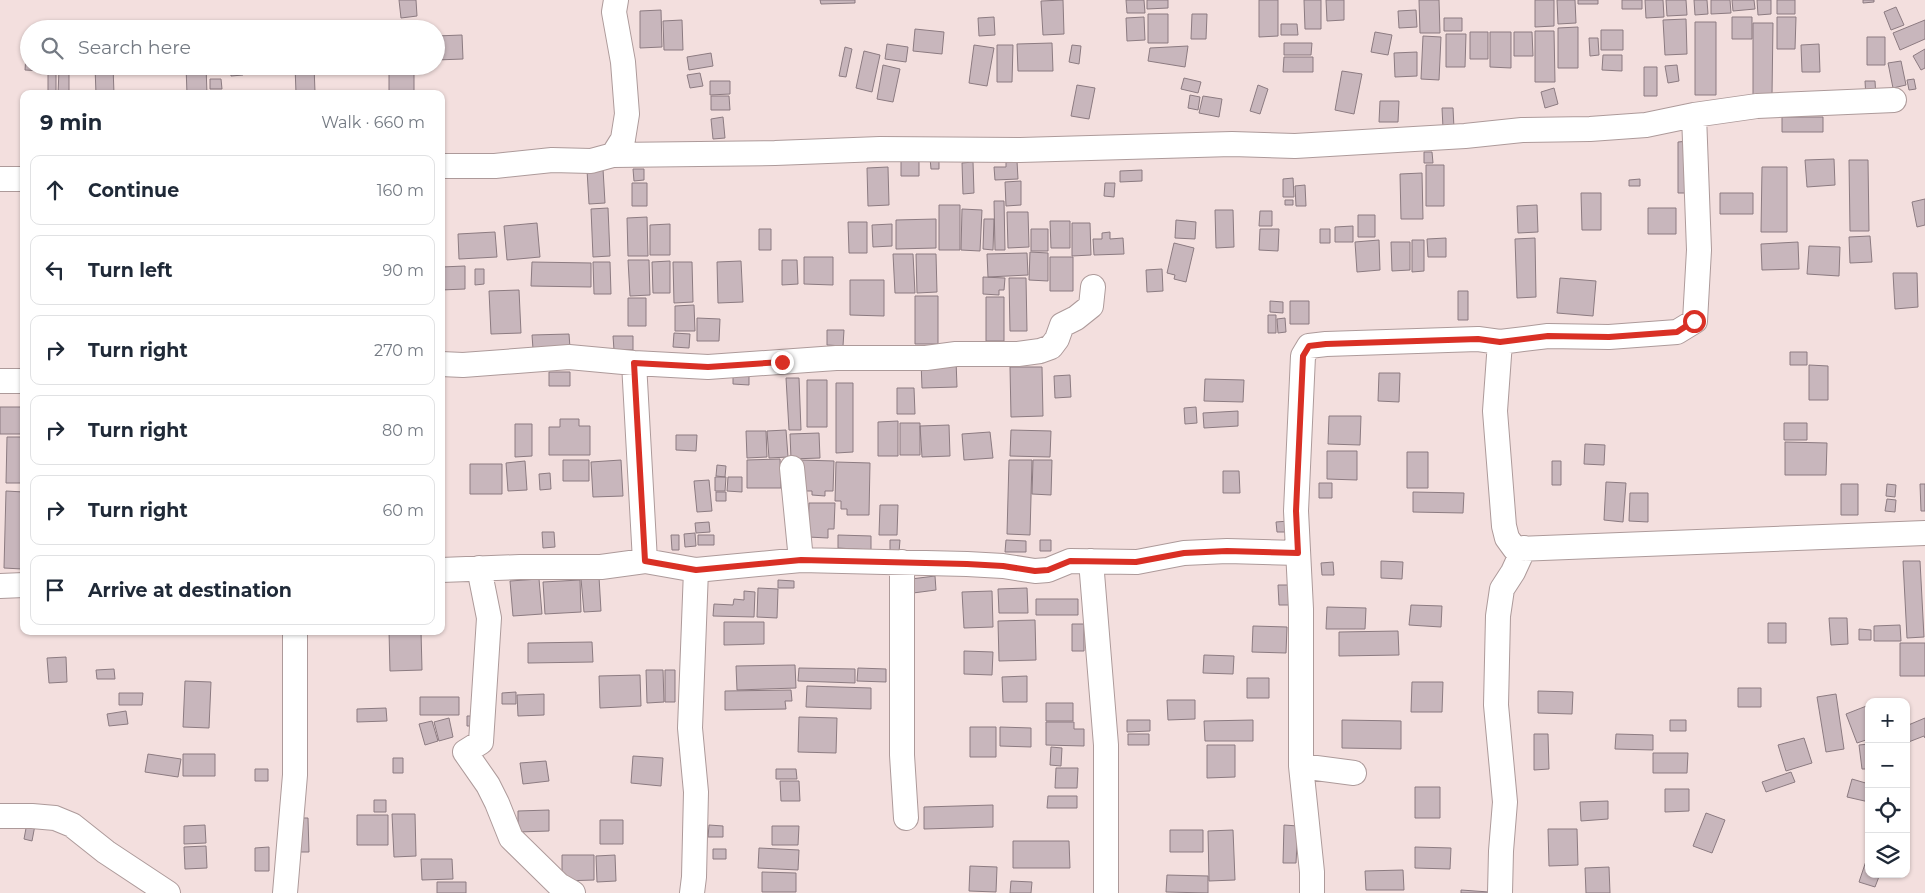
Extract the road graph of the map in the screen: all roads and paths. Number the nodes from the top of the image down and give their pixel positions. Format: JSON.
{"nodes":[{"id":1,"x":616,"y":0,"type":"edge"},
{"id":2,"x":1894,"y":100,"type":"dead end"},
{"id":3,"x":1694,"y":115,"type":"junction"},
{"id":4,"x":613,"y":154,"type":"junction"},
{"id":5,"x":445,"y":166,"type":"edge"},
{"id":6,"x":0,"y":179,"type":"edge"},
{"id":7,"x":20,"y":179,"type":"edge"},
{"id":8,"x":1093,"y":288,"type":"dead end"},
{"id":9,"x":1500,"y":342,"type":"junction"},
{"id":10,"x":634,"y":363,"type":"junction"},
{"id":11,"x":445,"y":364,"type":"edge"},
{"id":12,"x":0,"y":381,"type":"edge"},
{"id":13,"x":20,"y":381,"type":"edge"},
{"id":14,"x":792,"y":468,"type":"dead end"},
{"id":15,"x":1925,"y":533,"type":"edge"},
{"id":16,"x":1524,"y":548,"type":"junction"},
{"id":17,"x":1298,"y":553,"type":"junction"},
{"id":18,"x":801,"y":560,"type":"junction"},
{"id":19,"x":645,"y":561,"type":"junction"},
{"id":20,"x":1091,"y":561,"type":"junction"},
{"id":21,"x":902,"y":562,"type":"junction"},
{"id":22,"x":479,"y":568,"type":"junction"},
{"id":23,"x":445,"y":570,"type":"edge"},
{"id":24,"x":696,"y":570,"type":"junction"},
{"id":25,"x":20,"y":585,"type":"edge"},
{"id":26,"x":0,"y":586,"type":"edge"},
{"id":27,"x":295,"y":635,"type":"edge"},
{"id":28,"x":1301,"y":766,"type":"junction"},
{"id":29,"x":1354,"y":773,"type":"dead end"},
{"id":30,"x":0,"y":816,"type":"edge"},
{"id":31,"x":906,"y":818,"type":"dead end"},
{"id":32,"x":168,"y":893,"type":"edge"},
{"id":33,"x":285,"y":893,"type":"edge"},
{"id":34,"x":573,"y":893,"type":"edge"},
{"id":35,"x":692,"y":893,"type":"edge"},
{"id":36,"x":1106,"y":893,"type":"edge"},
{"id":37,"x":1312,"y":893,"type":"edge"},
{"id":38,"x":1500,"y":893,"type":"edge"}],
"edges":[{"from":1,"to":4,"type":"street"},
{"from":2,"to":3,"type":"street"},
{"from":3,"to":4,"type":"street"},
{"from":3,"to":9,"type":"street"},
{"from":4,"to":5,"type":"street"},
{"from":6,"to":7,"type":"street"},
{"from":8,"to":10,"type":"street"},
{"from":9,"to":16,"type":"street"},
{"from":9,"to":17,"type":"street"},
{"from":10,"to":11,"type":"street"},
{"from":10,"to":19,"type":"street"},
{"from":12,"to":13,"type":"street"},
{"from":14,"to":18,"type":"street"},
{"from":15,"to":16,"type":"street"},
{"from":16,"to":38,"type":"street"},
{"from":17,"to":20,"type":"street"},
{"from":17,"to":28,"type":"street"},
{"from":18,"to":21,"type":"street"},
{"from":18,"to":24,"type":"street"},
{"from":19,"to":22,"type":"street"},
{"from":19,"to":24,"type":"street"},
{"from":20,"to":21,"type":"street"},
{"from":20,"to":36,"type":"street"},
{"from":21,"to":31,"type":"street"},
{"from":22,"to":23,"type":"street"},
{"from":22,"to":34,"type":"street"},
{"from":24,"to":35,"type":"street"},
{"from":25,"to":26,"type":"street"},
{"from":27,"to":33,"type":"street"},
{"from":28,"to":29,"type":"street"},
{"from":28,"to":37,"type":"street"},
{"from":30,"to":32,"type":"street"}]}
